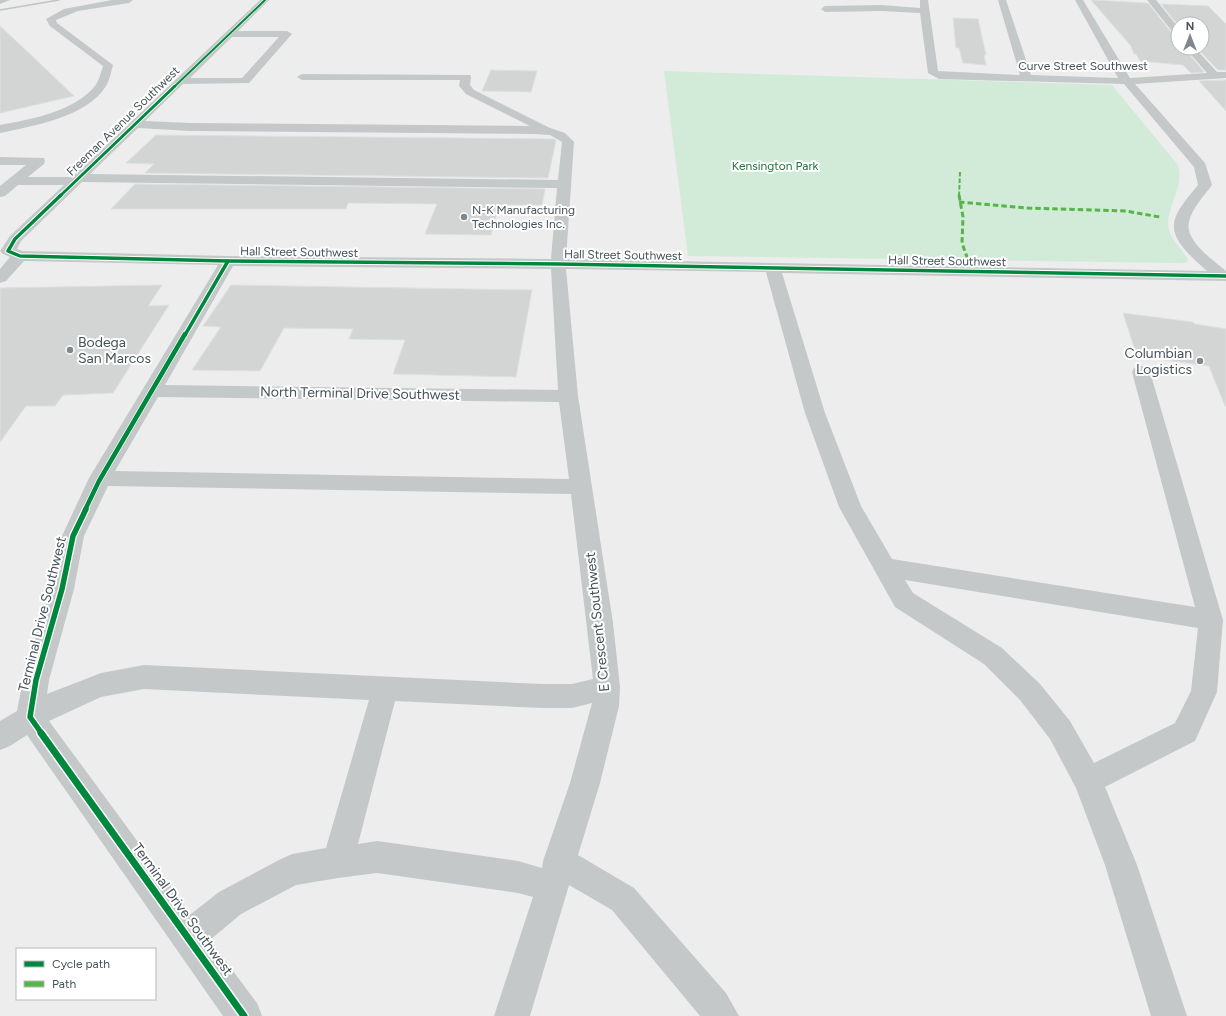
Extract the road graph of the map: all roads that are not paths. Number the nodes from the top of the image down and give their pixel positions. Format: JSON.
{"nodes":[{"id":1,"x":6,"y":0,"type":"edge"},
{"id":2,"x":129,"y":0,"type":"edge"},
{"id":3,"x":265,"y":0,"type":"edge"},
{"id":4,"x":924,"y":0,"type":"edge"},
{"id":5,"x":1002,"y":0,"type":"edge"},
{"id":6,"x":1079,"y":0,"type":"edge"},
{"id":7,"x":1151,"y":0,"type":"edge"},
{"id":8,"x":0,"y":1,"type":"edge"},
{"id":9,"x":825,"y":9,"type":"dead end"},
{"id":10,"x":924,"y":11,"type":"junction"},
{"id":11,"x":1170,"y":23,"type":"edge"},
{"id":12,"x":230,"y":34,"type":"junction"},
{"id":13,"x":1197,"y":56,"type":"edge"},
{"id":14,"x":1226,"y":75,"type":"edge"},
{"id":15,"x":1215,"y":76,"type":"junction"},
{"id":16,"x":302,"y":77,"type":"dead end"},
{"id":17,"x":1027,"y":80,"type":"junction"},
{"id":18,"x":181,"y":81,"type":"junction"},
{"id":19,"x":1126,"y":81,"type":"junction"},
{"id":20,"x":133,"y":124,"type":"junction"},
{"id":21,"x":0,"y":129,"type":"edge"},
{"id":22,"x":550,"y":132,"type":"junction"},
{"id":23,"x":0,"y":161,"type":"edge"},
{"id":24,"x":77,"y":179,"type":"junction"},
{"id":25,"x":16,"y":181,"type":"junction"},
{"id":26,"x":564,"y":184,"type":"junction"},
{"id":27,"x":0,"y":193,"type":"edge"},
{"id":28,"x":10,"y":253,"type":"edge"},
{"id":29,"x":228,"y":261,"type":"junction"},
{"id":30,"x":558,"y":264,"type":"junction"},
{"id":31,"x":773,"y":268,"type":"junction"},
{"id":32,"x":1224,"y":276,"type":"edge"},
{"id":33,"x":0,"y":278,"type":"edge"},
{"id":34,"x":1141,"y":372,"type":"dead end"},
{"id":35,"x":152,"y":391,"type":"junction"},
{"id":36,"x":568,"y":396,"type":"junction"},
{"id":37,"x":100,"y":478,"type":"junction"},
{"id":38,"x":581,"y":487,"type":"junction"},
{"id":39,"x":884,"y":567,"type":"junction"},
{"id":40,"x":1211,"y":620,"type":"junction"},
{"id":41,"x":607,"y":687,"type":"junction"},
{"id":42,"x":385,"y":689,"type":"junction"},
{"id":43,"x":30,"y":716,"type":"junction"},
{"id":44,"x":0,"y":737,"type":"edge"},
{"id":45,"x":1088,"y":781,"type":"junction"},
{"id":46,"x":338,"y":862,"type":"junction"},
{"id":47,"x":555,"y":874,"type":"junction"},
{"id":48,"x":188,"y":936,"type":"junction"},
{"id":49,"x":244,"y":1016,"type":"edge"},
{"id":50,"x":512,"y":1016,"type":"edge"},
{"id":51,"x":721,"y":1016,"type":"edge"},
{"id":52,"x":1168,"y":1016,"type":"edge"}],
"edges":[{"from":1,"to":8,"type":"street"},
{"from":2,"to":21,"type":"street"},
{"from":3,"to":12,"type":"street","name":"Freeman Avenue Southwest"},
{"from":4,"to":10,"type":"street"},
{"from":5,"to":17,"type":"street"},
{"from":6,"to":19,"type":"street"},
{"from":7,"to":11,"type":"street"},
{"from":9,"to":10,"type":"street"},
{"from":10,"to":17,"type":"street","name":"Curve Street Southwest"},
{"from":12,"to":18,"type":"street","name":"Freeman Avenue Southwest"},
{"from":12,"to":18,"type":"street"},
{"from":13,"to":15,"type":"street"},
{"from":14,"to":15,"type":"street","name":"Curve Street Southwest"},
{"from":15,"to":19,"type":"street","name":"Curve Street Southwest"},
{"from":16,"to":22,"type":"street"},
{"from":17,"to":19,"type":"street","name":"Curve Street Southwest"},
{"from":18,"to":20,"type":"street","name":"Freeman Avenue Southwest"},
{"from":19,"to":32,"type":"street"},
{"from":20,"to":22,"type":"street"},
{"from":20,"to":24,"type":"street","name":"Freeman Avenue Southwest"},
{"from":22,"to":26,"type":"street","name":"E Crescent Southwest"},
{"from":23,"to":25,"type":"street"},
{"from":24,"to":25,"type":"street"},
{"from":24,"to":26,"type":"street"},
{"from":24,"to":28,"type":"street","name":"Freeman Avenue Southwest"},
{"from":25,"to":27,"type":"street"},
{"from":26,"to":30,"type":"street","name":"E Crescent Southwest"},
{"from":28,"to":29,"type":"street","name":"Hall Street Southwest"},
{"from":28,"to":33,"type":"street","name":"Freeman Avenue Southwest"},
{"from":29,"to":30,"type":"street","name":"Hall Street Southwest"},
{"from":29,"to":35,"type":"street","name":"Terminal Drive Southwest"},
{"from":30,"to":31,"type":"street","name":"Hall Street Southwest"},
{"from":30,"to":36,"type":"street","name":"E Crescent Southwest"},
{"from":31,"to":32,"type":"street","name":"Hall Street Southwest"},
{"from":31,"to":39,"type":"street"},
{"from":34,"to":40,"type":"street"},
{"from":35,"to":36,"type":"street","name":"North Terminal Drive Southwest"},
{"from":35,"to":37,"type":"street","name":"Terminal Drive Southwest"},
{"from":36,"to":38,"type":"street","name":"E Crescent Southwest"},
{"from":37,"to":38,"type":"street"},
{"from":37,"to":43,"type":"street","name":"Terminal Drive Southwest"},
{"from":38,"to":41,"type":"street","name":"E Crescent Southwest"},
{"from":39,"to":40,"type":"street"},
{"from":39,"to":45,"type":"street"},
{"from":40,"to":45,"type":"street"},
{"from":41,"to":42,"type":"street"},
{"from":41,"to":47,"type":"street","name":"E Crescent Southwest"},
{"from":42,"to":43,"type":"street"},
{"from":42,"to":46,"type":"street"},
{"from":43,"to":44,"type":"street"},
{"from":43,"to":48,"type":"street","name":"Terminal Drive Southwest"},
{"from":45,"to":52,"type":"street"},
{"from":46,"to":47,"type":"street"},
{"from":46,"to":48,"type":"street"},
{"from":47,"to":50,"type":"street","name":"E Crescent Southwest"},
{"from":47,"to":51,"type":"street"},
{"from":48,"to":49,"type":"street","name":"Terminal Drive Southwest"}]}
